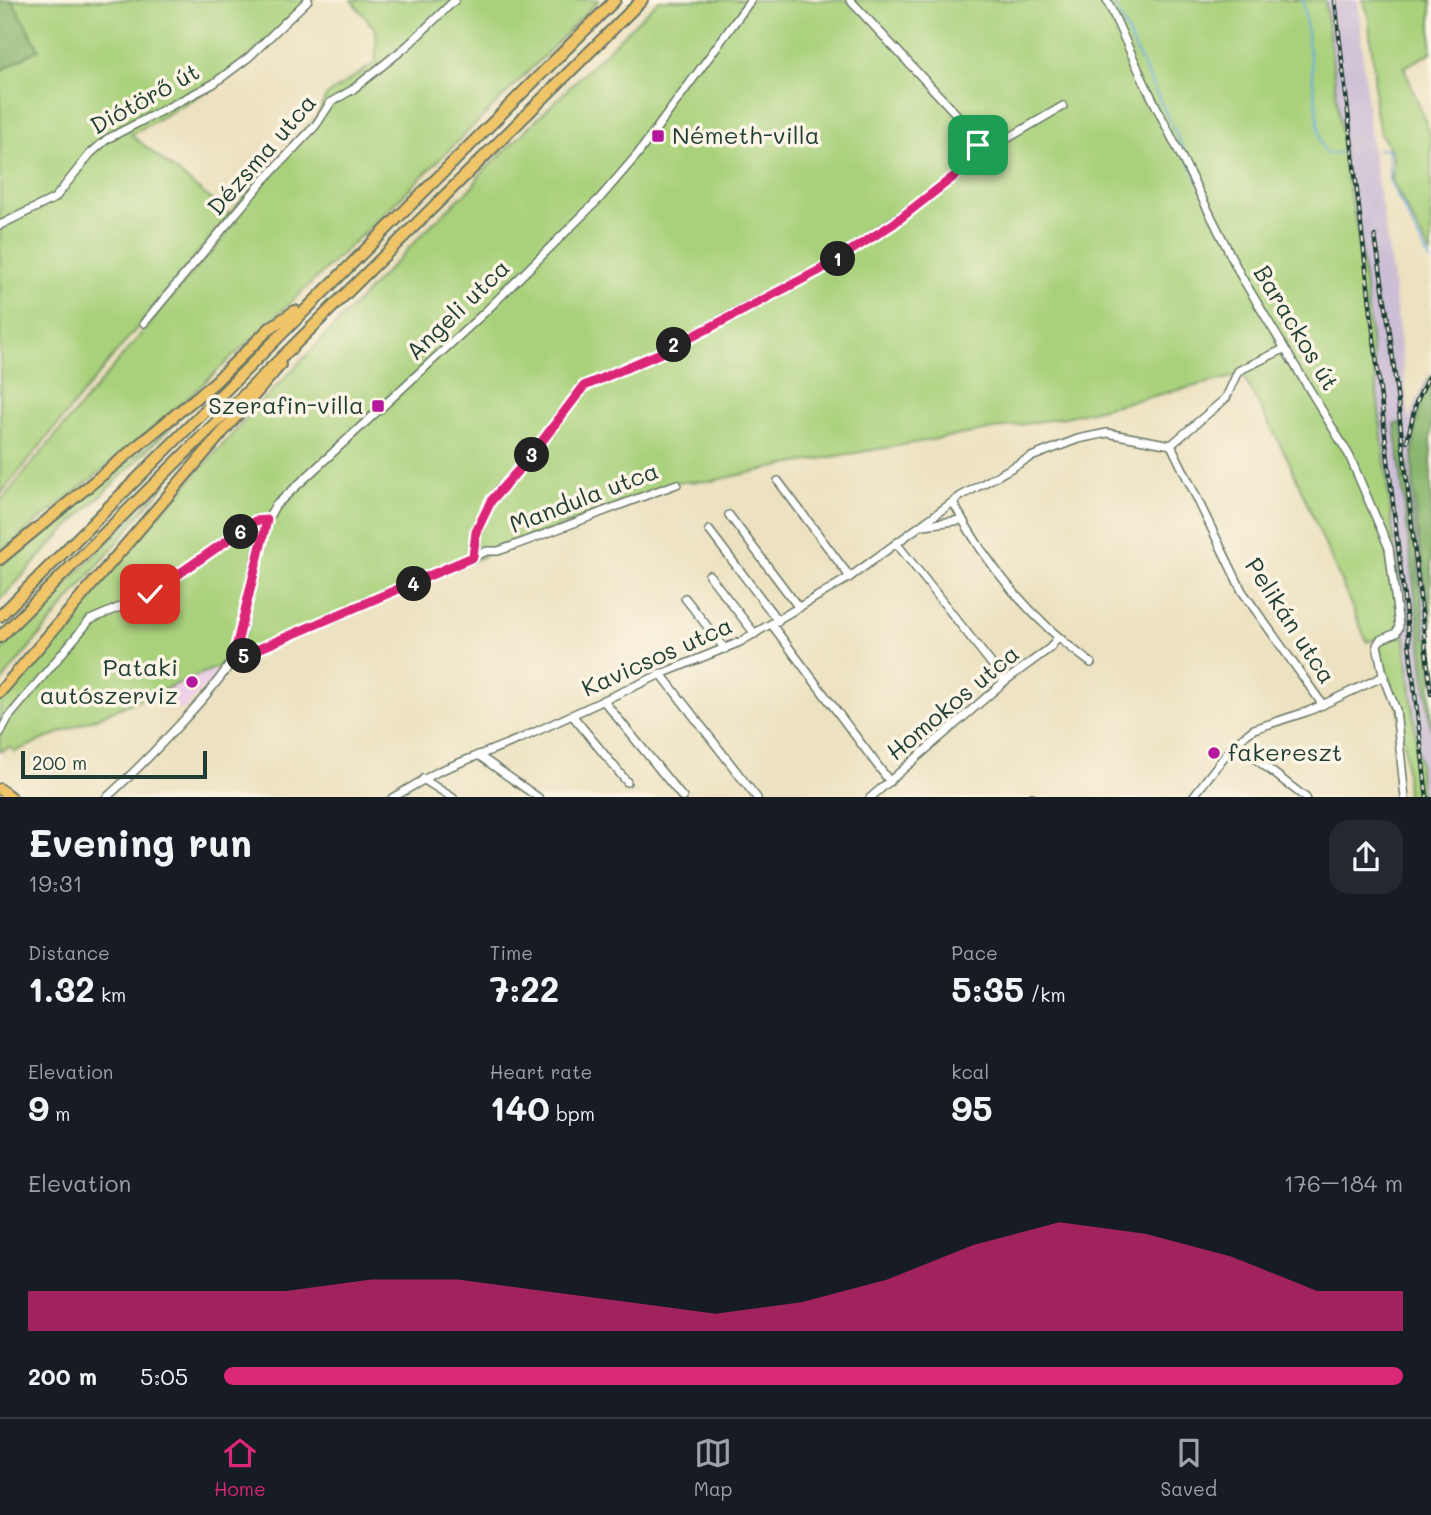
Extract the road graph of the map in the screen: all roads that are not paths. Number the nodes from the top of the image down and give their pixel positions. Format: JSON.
{"nodes":[{"id":1,"x":309,"y":0,"type":"edge"},
{"id":2,"x":456,"y":0,"type":"edge"},
{"id":3,"x":615,"y":0,"type":"edge"},
{"id":4,"x":642,"y":0,"type":"edge"},
{"id":5,"x":751,"y":0,"type":"edge"},
{"id":6,"x":850,"y":0,"type":"edge"},
{"id":7,"x":1107,"y":0,"type":"edge"},
{"id":8,"x":1063,"y":106,"type":"dead end"},
{"id":9,"x":979,"y":151,"type":"junction"},
{"id":10,"x":0,"y":225,"type":"edge"},
{"id":11,"x":315,"y":298,"type":"junction"},
{"id":12,"x":144,"y":323,"type":"dead end"},
{"id":13,"x":1284,"y":349,"type":"junction"},
{"id":14,"x":286,"y":352,"type":"junction"},
{"id":15,"x":1171,"y":445,"type":"junction"},
{"id":16,"x":778,"y":481,"type":"dead end"},
{"id":17,"x":677,"y":484,"type":"dead end"},
{"id":18,"x":953,"y":502,"type":"junction"},
{"id":19,"x":939,"y":513,"type":"junction"},
{"id":20,"x":729,"y":515,"type":"dead end"},
{"id":21,"x":267,"y":520,"type":"junction"},
{"id":22,"x":962,"y":520,"type":"junction"},
{"id":23,"x":944,"y":522,"type":"junction"},
{"id":24,"x":923,"y":525,"type":"junction"},
{"id":25,"x":709,"y":530,"type":"dead end"},
{"id":26,"x":897,"y":544,"type":"junction"},
{"id":27,"x":473,"y":557,"type":"junction"},
{"id":28,"x":0,"y":559,"type":"edge"},
{"id":29,"x":709,"y":575,"type":"dead end"},
{"id":30,"x":850,"y":578,"type":"junction"},
{"id":31,"x":685,"y":598,"type":"dead end"},
{"id":32,"x":799,"y":608,"type":"junction"},
{"id":33,"x":0,"y":616,"type":"edge"},
{"id":34,"x":775,"y":623,"type":"junction"},
{"id":35,"x":755,"y":634,"type":"junction"},
{"id":36,"x":0,"y":637,"type":"edge"},
{"id":37,"x":1058,"y":637,"type":"junction"},
{"id":38,"x":725,"y":649,"type":"junction"},
{"id":39,"x":233,"y":660,"type":"junction"},
{"id":40,"x":1091,"y":663,"type":"dead end"},
{"id":41,"x":661,"y":674,"type":"junction"},
{"id":42,"x":1384,"y":676,"type":"junction"},
{"id":43,"x":1005,"y":681,"type":"junction"},
{"id":44,"x":0,"y":692,"type":"edge"},
{"id":45,"x":603,"y":700,"type":"junction"},
{"id":46,"x":1323,"y":705,"type":"junction"},
{"id":47,"x":572,"y":715,"type":"junction"},
{"id":48,"x":0,"y":733,"type":"edge"},
{"id":49,"x":1235,"y":743,"type":"junction"},
{"id":50,"x":478,"y":755,"type":"junction"},
{"id":51,"x":423,"y":779,"type":"junction"},
{"id":52,"x":627,"y":782,"type":"dead end"},
{"id":53,"x":890,"y":782,"type":"junction"},
{"id":54,"x":0,"y":789,"type":"edge"},
{"id":55,"x":12,"y":797,"type":"edge"},
{"id":56,"x":106,"y":797,"type":"edge"},
{"id":57,"x":392,"y":797,"type":"edge"},
{"id":58,"x":453,"y":797,"type":"edge"},
{"id":59,"x":539,"y":797,"type":"edge"},
{"id":60,"x":683,"y":797,"type":"edge"},
{"id":61,"x":757,"y":797,"type":"edge"},
{"id":62,"x":870,"y":797,"type":"edge"},
{"id":63,"x":1193,"y":797,"type":"edge"},
{"id":64,"x":1306,"y":797,"type":"edge"},
{"id":65,"x":1405,"y":797,"type":"edge"}],
"edges":[{"from":1,"to":10,"type":"street","name":"Diótörő út"},
{"from":2,"to":12,"type":"street","name":"Dézsma utca"},
{"from":3,"to":11,"type":"highway"},
{"from":4,"to":14,"type":"highway"},
{"from":5,"to":21,"type":"street","name":"Angeli utca"},
{"from":6,"to":9,"type":"street"},
{"from":7,"to":13,"type":"street","name":"Barackos út"},
{"from":8,"to":9,"type":"street"},
{"from":9,"to":27,"type":"street"},
{"from":11,"to":28,"type":"highway"},
{"from":11,"to":33,"type":"highway"},
{"from":13,"to":15,"type":"street"},
{"from":13,"to":42,"type":"street","name":"Barackos út"},
{"from":14,"to":36,"type":"highway"},
{"from":14,"to":44,"type":"highway"},
{"from":15,"to":18,"type":"street","name":"Kavicsos utca"},
{"from":15,"to":46,"type":"street","name":"Pelikán utca"},
{"from":16,"to":30,"type":"street"},
{"from":17,"to":27,"type":"street","name":"Mandula utca"},
{"from":18,"to":19,"type":"street","name":"Kavicsos utca"},
{"from":18,"to":22,"type":"street"},
{"from":19,"to":23,"type":"street"},
{"from":19,"to":24,"type":"street","name":"Kavicsos utca"},
{"from":20,"to":32,"type":"street"},
{"from":21,"to":39,"type":"street","name":"Angeli utca"},
{"from":21,"to":48,"type":"street"},
{"from":22,"to":23,"type":"street","name":"Kavicsos utca"},
{"from":22,"to":37,"type":"street"},
{"from":23,"to":24,"type":"street","name":"Kavicsos utca"},
{"from":24,"to":26,"type":"street","name":"Kavicsos utca"},
{"from":25,"to":34,"type":"street"},
{"from":26,"to":30,"type":"street","name":"Kavicsos utca"},
{"from":26,"to":43,"type":"street"},
{"from":27,"to":39,"type":"street","name":"Mandula utca"},
{"from":29,"to":35,"type":"street"},
{"from":30,"to":32,"type":"street","name":"Kavicsos utca"},
{"from":31,"to":38,"type":"street"},
{"from":32,"to":34,"type":"street","name":"Kavicsos utca"},
{"from":34,"to":35,"type":"street","name":"Kavicsos utca"},
{"from":34,"to":53,"type":"street"},
{"from":35,"to":38,"type":"street","name":"Kavicsos utca"},
{"from":37,"to":40,"type":"street"},
{"from":37,"to":43,"type":"street","name":"Homokos utca"},
{"from":38,"to":41,"type":"street","name":"Kavicsos utca"},
{"from":39,"to":56,"type":"street"},
{"from":41,"to":45,"type":"street","name":"Kavicsos utca"},
{"from":41,"to":61,"type":"street"},
{"from":42,"to":46,"type":"street"},
{"from":42,"to":65,"type":"street"},
{"from":43,"to":53,"type":"street","name":"Homokos utca"},
{"from":45,"to":47,"type":"street","name":"Kavicsos utca"},
{"from":45,"to":60,"type":"street"},
{"from":46,"to":49,"type":"street"},
{"from":47,"to":50,"type":"street","name":"Kavicsos utca"},
{"from":47,"to":52,"type":"street"},
{"from":49,"to":63,"type":"street"},
{"from":49,"to":64,"type":"street"},
{"from":50,"to":51,"type":"street","name":"Kavicsos utca"},
{"from":50,"to":59,"type":"street"},
{"from":51,"to":57,"type":"street","name":"Kavicsos utca"},
{"from":51,"to":58,"type":"street"},
{"from":53,"to":62,"type":"street","name":"Homokos utca"},
{"from":54,"to":55,"type":"main road"}]}
